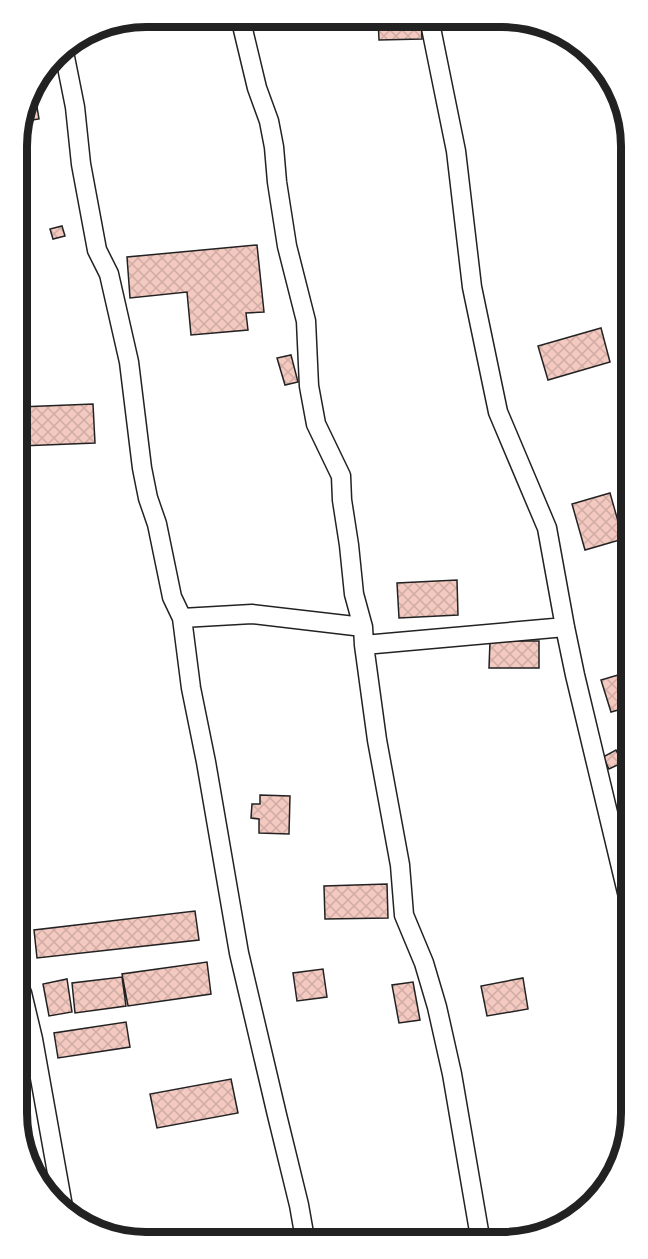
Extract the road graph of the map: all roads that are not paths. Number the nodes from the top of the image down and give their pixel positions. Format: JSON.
{"nodes":[{"id":1,"x":242,"y":27,"type":"edge"},
{"id":2,"x":431,"y":27,"type":"edge"},
{"id":3,"x":65,"y":58,"type":"edge"},
{"id":4,"x":182,"y":618,"type":"junction"},
{"id":5,"x":565,"y":627,"type":"junction"},
{"id":6,"x":364,"y":636,"type":"junction"},
{"id":7,"x":621,"y":867,"type":"edge"},
{"id":8,"x":27,"y":1034,"type":"edge"},
{"id":9,"x":61,"y":1195,"type":"edge"},
{"id":10,"x":304,"y":1232,"type":"edge"},
{"id":11,"x":479,"y":1232,"type":"edge"}],
"edges":[{"from":1,"to":6,"type":"street"},
{"from":2,"to":5,"type":"street"},
{"from":3,"to":4,"type":"street"},
{"from":4,"to":6,"type":"street"},
{"from":4,"to":10,"type":"street"},
{"from":5,"to":6,"type":"street"},
{"from":5,"to":7,"type":"street"},
{"from":6,"to":11,"type":"street"},
{"from":8,"to":9,"type":"street"}]}
